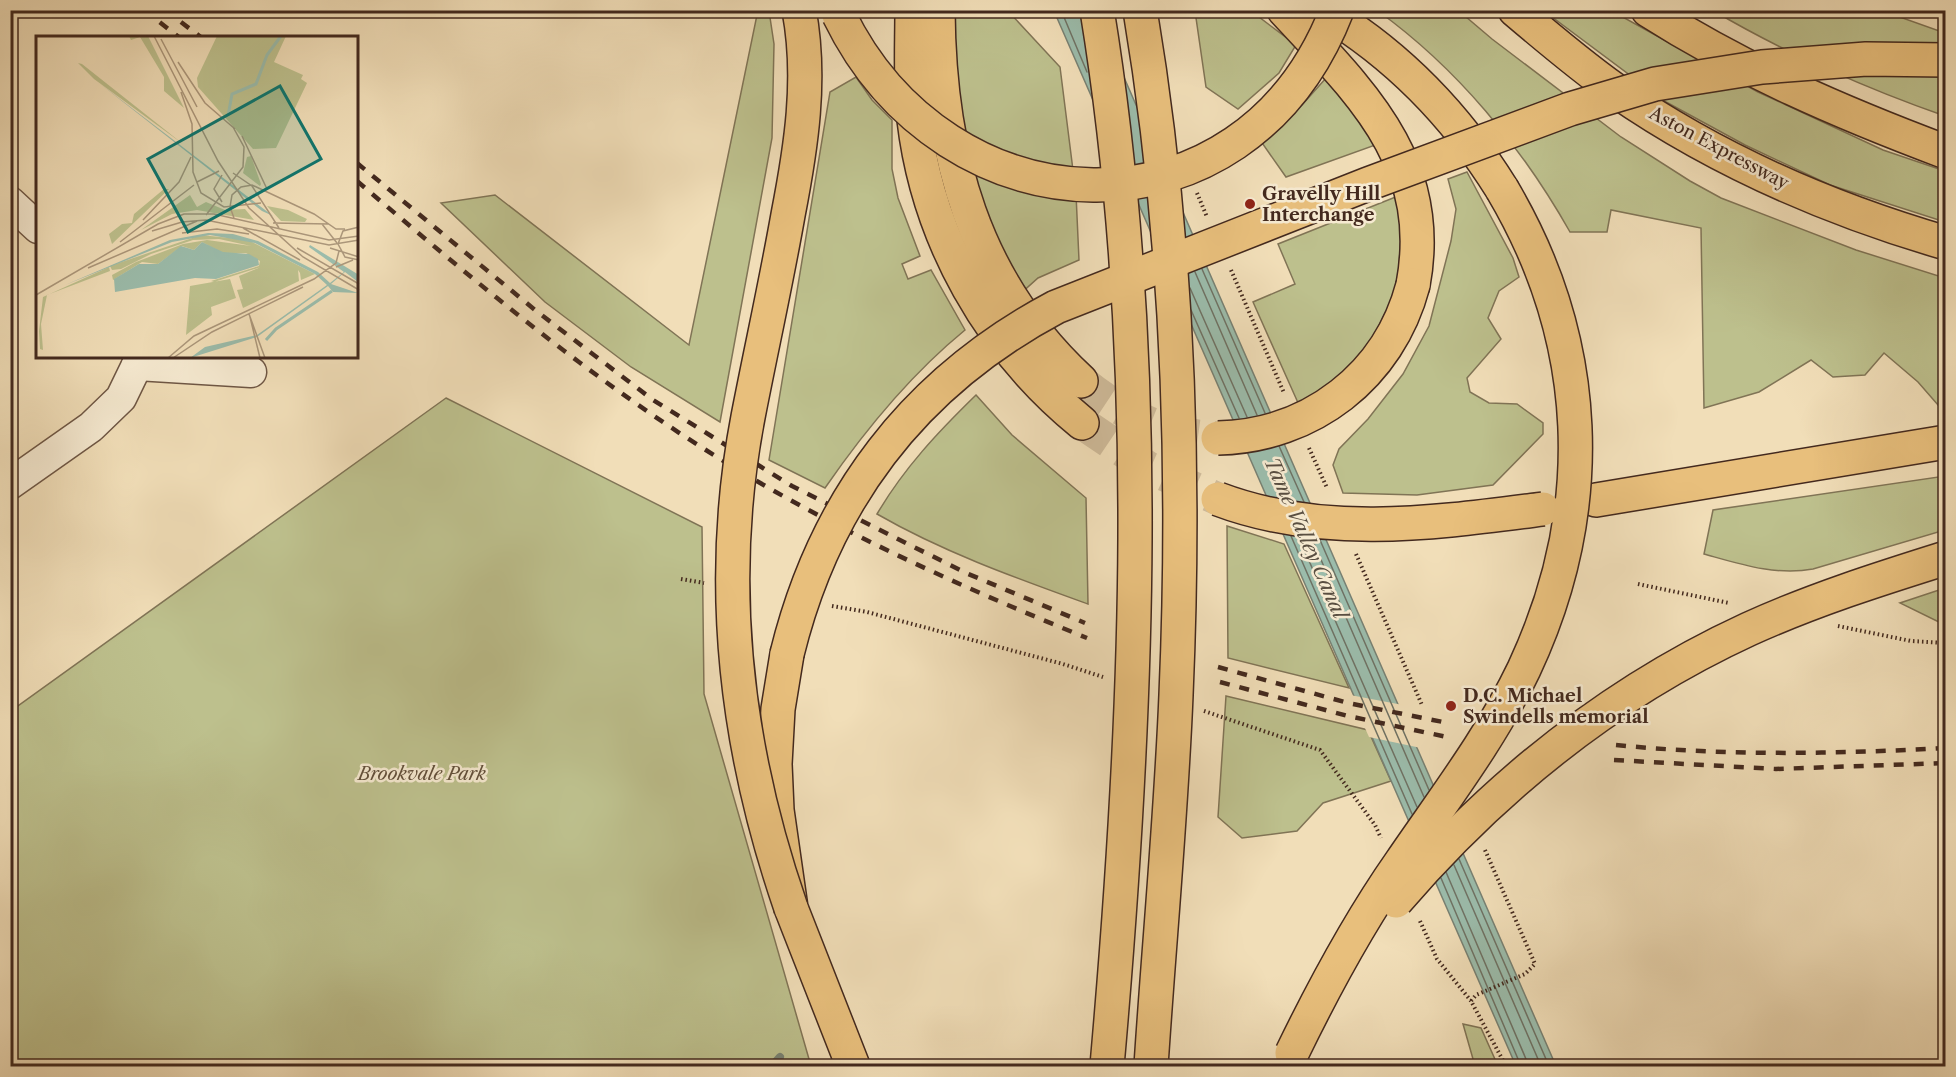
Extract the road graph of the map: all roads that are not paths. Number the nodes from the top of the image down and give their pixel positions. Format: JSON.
{"nodes":[{"id":1,"x":799,"y":10,"type":"edge"},
{"id":2,"x":837,"y":10,"type":"edge"},
{"id":3,"x":912,"y":10,"type":"edge"},
{"id":4,"x":938,"y":10,"type":"edge"},
{"id":5,"x":1097,"y":10,"type":"edge"},
{"id":6,"x":1140,"y":10,"type":"edge"},
{"id":7,"x":1284,"y":10,"type":"edge"},
{"id":8,"x":1323,"y":10,"type":"edge"},
{"id":9,"x":1337,"y":10,"type":"edge"},
{"id":10,"x":1515,"y":10,"type":"edge"},
{"id":11,"x":1648,"y":10,"type":"edge"},
{"id":12,"x":1946,"y":60,"type":"edge"},
{"id":13,"x":1946,"y":152,"type":"edge"},
{"id":14,"x":10,"y":202,"type":"edge"},
{"id":15,"x":36,"y":226,"type":"edge"},
{"id":16,"x":1946,"y":243,"type":"edge"},
{"id":17,"x":137,"y":361,"type":"edge"},
{"id":18,"x":251,"y":372,"type":"dead end"},
{"id":19,"x":1065,"y":380,"type":"junction"},
{"id":20,"x":1082,"y":423,"type":"tunnel mouth"},
{"id":21,"x":1218,"y":438,"type":"tunnel mouth"},
{"id":22,"x":1946,"y":442,"type":"edge"},
{"id":23,"x":10,"y":484,"type":"edge"},
{"id":24,"x":1218,"y":499,"type":"tunnel mouth"},
{"id":25,"x":1596,"y":500,"type":"dead end"},
{"id":26,"x":1543,"y":509,"type":"dead end"},
{"id":27,"x":1946,"y":558,"type":"edge"},
{"id":28,"x":790,"y":908,"type":"junction"},
{"id":29,"x":1288,"y":1060,"type":"edge"},
{"id":30,"x":853,"y":1066,"type":"edge"},
{"id":31,"x":1107,"y":1066,"type":"edge"},
{"id":32,"x":1151,"y":1066,"type":"edge"}],
"edges":[{"from":1,"to":28,"type":"highway","bridge":true},
{"from":2,"to":9,"type":"highway","bridge":true},
{"from":3,"to":19,"type":"highway"},
{"from":4,"to":19,"type":"highway"},
{"from":5,"to":31,"type":"highway","bridge":true},
{"from":6,"to":32,"type":"highway","bridge":true},
{"from":7,"to":21,"type":"highway","bridge":true},
{"from":8,"to":29,"type":"highway","bridge":true},
{"from":10,"to":16,"type":"highway","name":"Aston Expressway"},
{"from":11,"to":13,"type":"highway"},
{"from":12,"to":28,"type":"highway","bridge":true},
{"from":14,"to":15,"type":"street"},
{"from":17,"to":18,"type":"street"},
{"from":17,"to":23,"type":"street"},
{"from":19,"to":20,"type":"highway"},
{"from":22,"to":25,"type":"highway"},
{"from":24,"to":26,"type":"highway","bridge":true},
{"from":27,"to":29,"type":"highway","bridge":true},
{"from":28,"to":30,"type":"highway"}]}
